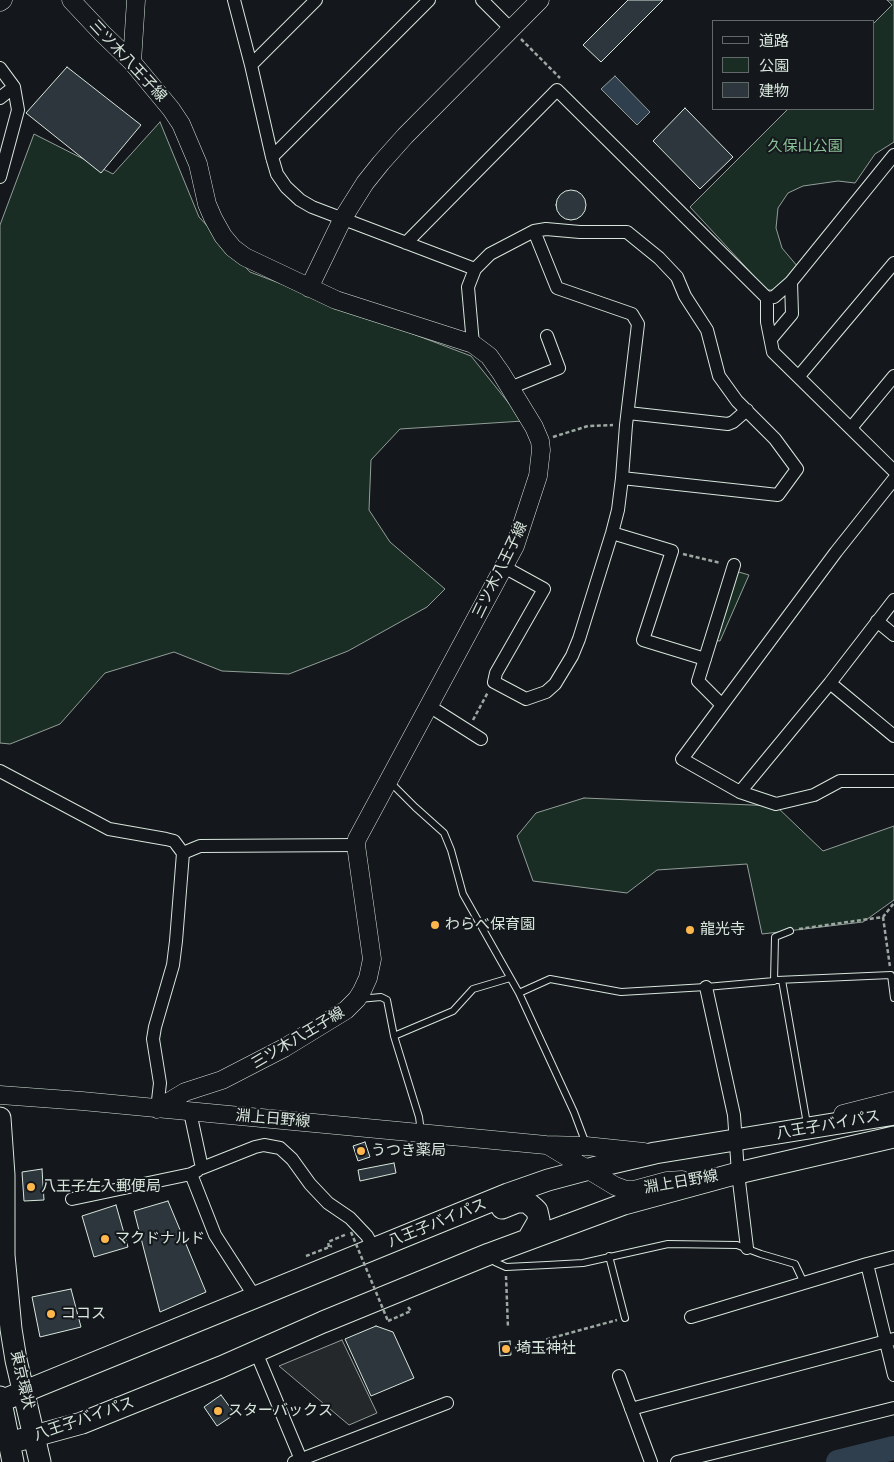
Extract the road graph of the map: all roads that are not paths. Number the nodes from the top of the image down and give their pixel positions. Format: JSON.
{"nodes":[{"id":1,"x":71,"y":0,"type":"edge"},
{"id":2,"x":136,"y":0,"type":"edge"},
{"id":3,"x":234,"y":0,"type":"edge"},
{"id":4,"x":316,"y":0,"type":"edge"},
{"id":5,"x":429,"y":0,"type":"edge"},
{"id":6,"x":482,"y":0,"type":"edge"},
{"id":7,"x":540,"y":0,"type":"edge"},
{"id":8,"x":511,"y":29,"type":"junction"},
{"id":9,"x":132,"y":62,"type":"junction"},
{"id":10,"x":251,"y":65,"type":"junction"},
{"id":11,"x":0,"y":68,"type":"edge"},
{"id":12,"x":14,"y":87,"type":"junction"},
{"id":13,"x":0,"y":98,"type":"edge"},
{"id":14,"x":894,"y":155,"type":"edge"},
{"id":15,"x":272,"y":157,"type":"junction"},
{"id":16,"x":0,"y":177,"type":"edge"},
{"id":17,"x":343,"y":218,"type":"junction"},
{"id":18,"x":534,"y":231,"type":"junction"},
{"id":19,"x":406,"y":243,"type":"junction"},
{"id":20,"x":894,"y":263,"type":"edge"},
{"id":21,"x":475,"y":270,"type":"junction"},
{"id":22,"x":790,"y":282,"type":"junction"},
{"id":23,"x":309,"y":288,"type":"junction"},
{"id":24,"x":767,"y":298,"type":"junction"},
{"id":25,"x":547,"y":336,"type":"dead end"},
{"id":26,"x":771,"y":339,"type":"junction"},
{"id":27,"x":473,"y":344,"type":"junction"},
{"id":28,"x":799,"y":376,"type":"junction"},
{"id":29,"x":894,"y":376,"type":"edge"},
{"id":30,"x":510,"y":388,"type":"junction"},
{"id":31,"x":746,"y":410,"type":"junction"},
{"id":32,"x":627,"y":419,"type":"junction"},
{"id":33,"x":851,"y":428,"type":"junction"},
{"id":34,"x":894,"y":472,"type":"edge"},
{"id":35,"x":622,"y":478,"type":"junction"},
{"id":36,"x":894,"y":479,"type":"edge"},
{"id":37,"x":612,"y":533,"type":"junction"},
{"id":38,"x":734,"y":566,"type":"road end"},
{"id":39,"x":504,"y":567,"type":"junction"},
{"id":40,"x":894,"y":600,"type":"edge"},
{"id":41,"x":877,"y":621,"type":"junction"},
{"id":42,"x":894,"y":635,"type":"edge"},
{"id":43,"x":705,"y":659,"type":"junction"},
{"id":44,"x":830,"y":683,"type":"junction"},
{"id":45,"x":722,"y":705,"type":"junction"},
{"id":46,"x":429,"y":706,"type":"junction"},
{"id":47,"x":894,"y":736,"type":"edge"},
{"id":48,"x":481,"y":739,"type":"dead end"},
{"id":49,"x":0,"y":771,"type":"edge"},
{"id":50,"x":390,"y":781,"type":"junction"},
{"id":51,"x":894,"y":781,"type":"edge"},
{"id":52,"x":740,"y":792,"type":"junction"},
{"id":53,"x":356,"y":845,"type":"junction"},
{"id":54,"x":183,"y":852,"type":"junction"},
{"id":55,"x":790,"y":931,"type":"road end"},
{"id":56,"x":510,"y":978,"type":"junction"},
{"id":57,"x":782,"y":980,"type":"junction"},
{"id":58,"x":774,"y":981,"type":"junction"},
{"id":59,"x":706,"y":987,"type":"junction"},
{"id":60,"x":519,"y":993,"type":"junction"},
{"id":61,"x":894,"y":998,"type":"edge"},
{"id":62,"x":357,"y":999,"type":"junction"},
{"id":63,"x":394,"y":1036,"type":"junction"},
{"id":64,"x":0,"y":1095,"type":"edge"},
{"id":65,"x":894,"y":1101,"type":"edge"},
{"id":66,"x":157,"y":1109,"type":"junction"},
{"id":67,"x":190,"y":1112,"type":"junction"},
{"id":68,"x":894,"y":1114,"type":"edge"},
{"id":69,"x":0,"y":1118,"type":"edge"},
{"id":70,"x":807,"y":1124,"type":"junction"},
{"id":71,"x":421,"y":1133,"type":"junction"},
{"id":72,"x":763,"y":1136,"type":"junction"},
{"id":73,"x":894,"y":1137,"type":"edge"},
{"id":74,"x":736,"y":1141,"type":"junction"},
{"id":75,"x":546,"y":1145,"type":"junction"},
{"id":76,"x":586,"y":1146,"type":"junction"},
{"id":77,"x":655,"y":1153,"type":"junction"},
{"id":78,"x":588,"y":1169,"type":"junction"},
{"id":79,"x":196,"y":1171,"type":"junction"},
{"id":80,"x":738,"y":1173,"type":"junction"},
{"id":81,"x":548,"y":1180,"type":"junction"},
{"id":82,"x":72,"y":1199,"type":"dead end"},
{"id":83,"x":420,"y":1230,"type":"junction"},
{"id":84,"x":528,"y":1239,"type":"junction"},
{"id":85,"x":374,"y":1248,"type":"junction"},
{"id":86,"x":747,"y":1248,"type":"junction"},
{"id":87,"x":488,"y":1254,"type":"junction"},
{"id":88,"x":609,"y":1256,"type":"junction"},
{"id":89,"x":894,"y":1256,"type":"edge"},
{"id":90,"x":867,"y":1264,"type":"junction"},
{"id":91,"x":804,"y":1282,"type":"junction"},
{"id":92,"x":256,"y":1297,"type":"junction"},
{"id":93,"x":691,"y":1317,"type":"dead end"},
{"id":94,"x":625,"y":1318,"type":"road end"},
{"id":95,"x":890,"y":1340,"type":"edge"},
{"id":96,"x":256,"y":1352,"type":"junction"},
{"id":97,"x":894,"y":1375,"type":"edge"},
{"id":98,"x":619,"y":1376,"type":"dead end"},
{"id":99,"x":25,"y":1392,"type":"junction"},
{"id":100,"x":0,"y":1400,"type":"edge"},
{"id":101,"x":447,"y":1404,"type":"dead end"},
{"id":102,"x":894,"y":1408,"type":"edge"},
{"id":103,"x":631,"y":1409,"type":"junction"},
{"id":104,"x":35,"y":1437,"type":"junction"},
{"id":105,"x":7,"y":1450,"type":"edge"},
{"id":106,"x":299,"y":1461,"type":"edge"},
{"id":107,"x":40,"y":1462,"type":"edge"},
{"id":108,"x":651,"y":1462,"type":"edge"},
{"id":109,"x":677,"y":1462,"type":"edge"}],
"edges":[{"from":1,"to":9,"type":"main road","name":"三ツ木八王子線"},
{"from":2,"to":9,"type":"main road"},
{"from":3,"to":10,"type":"street"},
{"from":4,"to":10,"type":"street"},
{"from":5,"to":15,"type":"street"},
{"from":6,"to":8,"type":"street"},
{"from":7,"to":8,"type":"main road"},
{"from":8,"to":17,"type":"main road"},
{"from":9,"to":23,"type":"main road","name":"三ツ木八王子線"},
{"from":10,"to":15,"type":"street"},
{"from":11,"to":12,"type":"street"},
{"from":12,"to":13,"type":"street"},
{"from":12,"to":16,"type":"street"},
{"from":14,"to":22,"type":"street"},
{"from":15,"to":17,"type":"street"},
{"from":17,"to":19,"type":"street"},
{"from":17,"to":23,"type":"main road"},
{"from":18,"to":21,"type":"street"},
{"from":18,"to":31,"type":"street"},
{"from":18,"to":32,"type":"street"},
{"from":19,"to":21,"type":"street"},
{"from":19,"to":24,"type":"street"},
{"from":20,"to":28,"type":"street"},
{"from":21,"to":27,"type":"street"},
{"from":22,"to":24,"type":"street"},
{"from":22,"to":26,"type":"street"},
{"from":23,"to":27,"type":"main road","name":"三ツ木八王子線"},
{"from":24,"to":26,"type":"street"},
{"from":25,"to":30,"type":"street"},
{"from":26,"to":28,"type":"street"},
{"from":27,"to":30,"type":"main road","name":"三ツ木八王子線"},
{"from":28,"to":33,"type":"street"},
{"from":29,"to":33,"type":"street"},
{"from":30,"to":39,"type":"main road","name":"三ツ木八王子線"},
{"from":31,"to":32,"type":"street"},
{"from":31,"to":35,"type":"street"},
{"from":32,"to":35,"type":"street"},
{"from":33,"to":34,"type":"street"},
{"from":35,"to":37,"type":"street"},
{"from":36,"to":45,"type":"street"},
{"from":37,"to":39,"type":"street"},
{"from":37,"to":43,"type":"street"},
{"from":38,"to":43,"type":"street"},
{"from":39,"to":46,"type":"main road","name":"三ツ木八王子線"},
{"from":40,"to":41,"type":"street"},
{"from":41,"to":42,"type":"street"},
{"from":41,"to":44,"type":"street"},
{"from":43,"to":45,"type":"street"},
{"from":44,"to":47,"type":"street"},
{"from":44,"to":52,"type":"street"},
{"from":45,"to":52,"type":"street"},
{"from":46,"to":48,"type":"street"},
{"from":46,"to":50,"type":"main road","name":"三ツ木八王子線"},
{"from":49,"to":54,"type":"street"},
{"from":50,"to":53,"type":"main road","name":"三ツ木八王子線"},
{"from":50,"to":56,"type":"lane"},
{"from":51,"to":52,"type":"street"},
{"from":53,"to":54,"type":"street"},
{"from":53,"to":62,"type":"main road","name":"三ツ木八王子線"},
{"from":54,"to":66,"type":"street"},
{"from":55,"to":58,"type":"lane"},
{"from":56,"to":60,"type":"lane"},
{"from":56,"to":63,"type":"lane"},
{"from":57,"to":58,"type":"lane"},
{"from":57,"to":61,"type":"lane"},
{"from":57,"to":70,"type":"lane"},
{"from":58,"to":59,"type":"lane"},
{"from":59,"to":60,"type":"lane"},
{"from":59,"to":74,"type":"street"},
{"from":60,"to":76,"type":"lane"},
{"from":62,"to":63,"type":"lane"},
{"from":62,"to":66,"type":"main road","name":"三ツ木八王子線"},
{"from":63,"to":71,"type":"lane"},
{"from":64,"to":66,"type":"main road","name":"淵上日野線"},
{"from":65,"to":70,"type":"main road"},
{"from":66,"to":67,"type":"main road","name":"淵上日野線"},
{"from":67,"to":71,"type":"main road","name":"淵上日野線"},
{"from":67,"to":79,"type":"street"},
{"from":68,"to":72,"type":"highway","name":"八王子バイパス"},
{"from":69,"to":99,"type":"highway","name":"東京環状"},
{"from":70,"to":72,"type":"main road"},
{"from":71,"to":75,"type":"main road","name":"淵上日野線"},
{"from":72,"to":74,"type":"highway","name":"八王子バイパス"},
{"from":73,"to":80,"type":"highway","name":"八王子バイパス"},
{"from":74,"to":77,"type":"highway","name":"八王子バイパス"},
{"from":74,"to":80,"type":"street"},
{"from":75,"to":76,"type":"main road","name":"淵上日野線"},
{"from":75,"to":78,"type":"main road","name":"淵上日野線"},
{"from":75,"to":81,"type":"main road"},
{"from":76,"to":77,"type":"main road","name":"淵上日野線"},
{"from":77,"to":78,"type":"highway","name":"八王子バイパス"},
{"from":78,"to":80,"type":"main road","name":"淵上日野線"},
{"from":78,"to":81,"type":"highway","name":"八王子バイパス"},
{"from":79,"to":82,"type":"street"},
{"from":79,"to":85,"type":"street"},
{"from":79,"to":92,"type":"street"},
{"from":80,"to":84,"type":"highway","name":"八王子バイパス"},
{"from":80,"to":86,"type":"street"},
{"from":81,"to":83,"type":"highway","name":"八王子バイパス"},
{"from":83,"to":84,"type":"highway"},
{"from":83,"to":85,"type":"highway","name":"八王子バイパス"},
{"from":84,"to":87,"type":"highway","name":"八王子バイパス"},
{"from":85,"to":92,"type":"highway","name":"八王子バイパス"},
{"from":86,"to":88,"type":"lane"},
{"from":86,"to":91,"type":"lane"},
{"from":87,"to":88,"type":"lane"},
{"from":87,"to":96,"type":"highway","name":"八王子バイパス"},
{"from":88,"to":94,"type":"lane"},
{"from":89,"to":90,"type":"street"},
{"from":90,"to":91,"type":"street"},
{"from":90,"to":95,"type":"street"},
{"from":91,"to":93,"type":"street"},
{"from":92,"to":99,"type":"highway","name":"八王子バイパス"},
{"from":95,"to":97,"type":"street"},
{"from":95,"to":103,"type":"street"},
{"from":96,"to":104,"type":"highway","name":"八王子バイパス"},
{"from":96,"to":106,"type":"street"},
{"from":98,"to":103,"type":"street"},
{"from":99,"to":100,"type":"highway","name":"八王子バイパス"},
{"from":99,"to":104,"type":"highway","name":"東京環状"},
{"from":100,"to":105,"type":"highway","name":"東京環状"},
{"from":101,"to":106,"type":"street"},
{"from":102,"to":109,"type":"street"},
{"from":103,"to":108,"type":"street"},
{"from":104,"to":105,"type":"highway","name":"八王子バイパス"},
{"from":104,"to":107,"type":"highway","name":"東京環状"}]}
